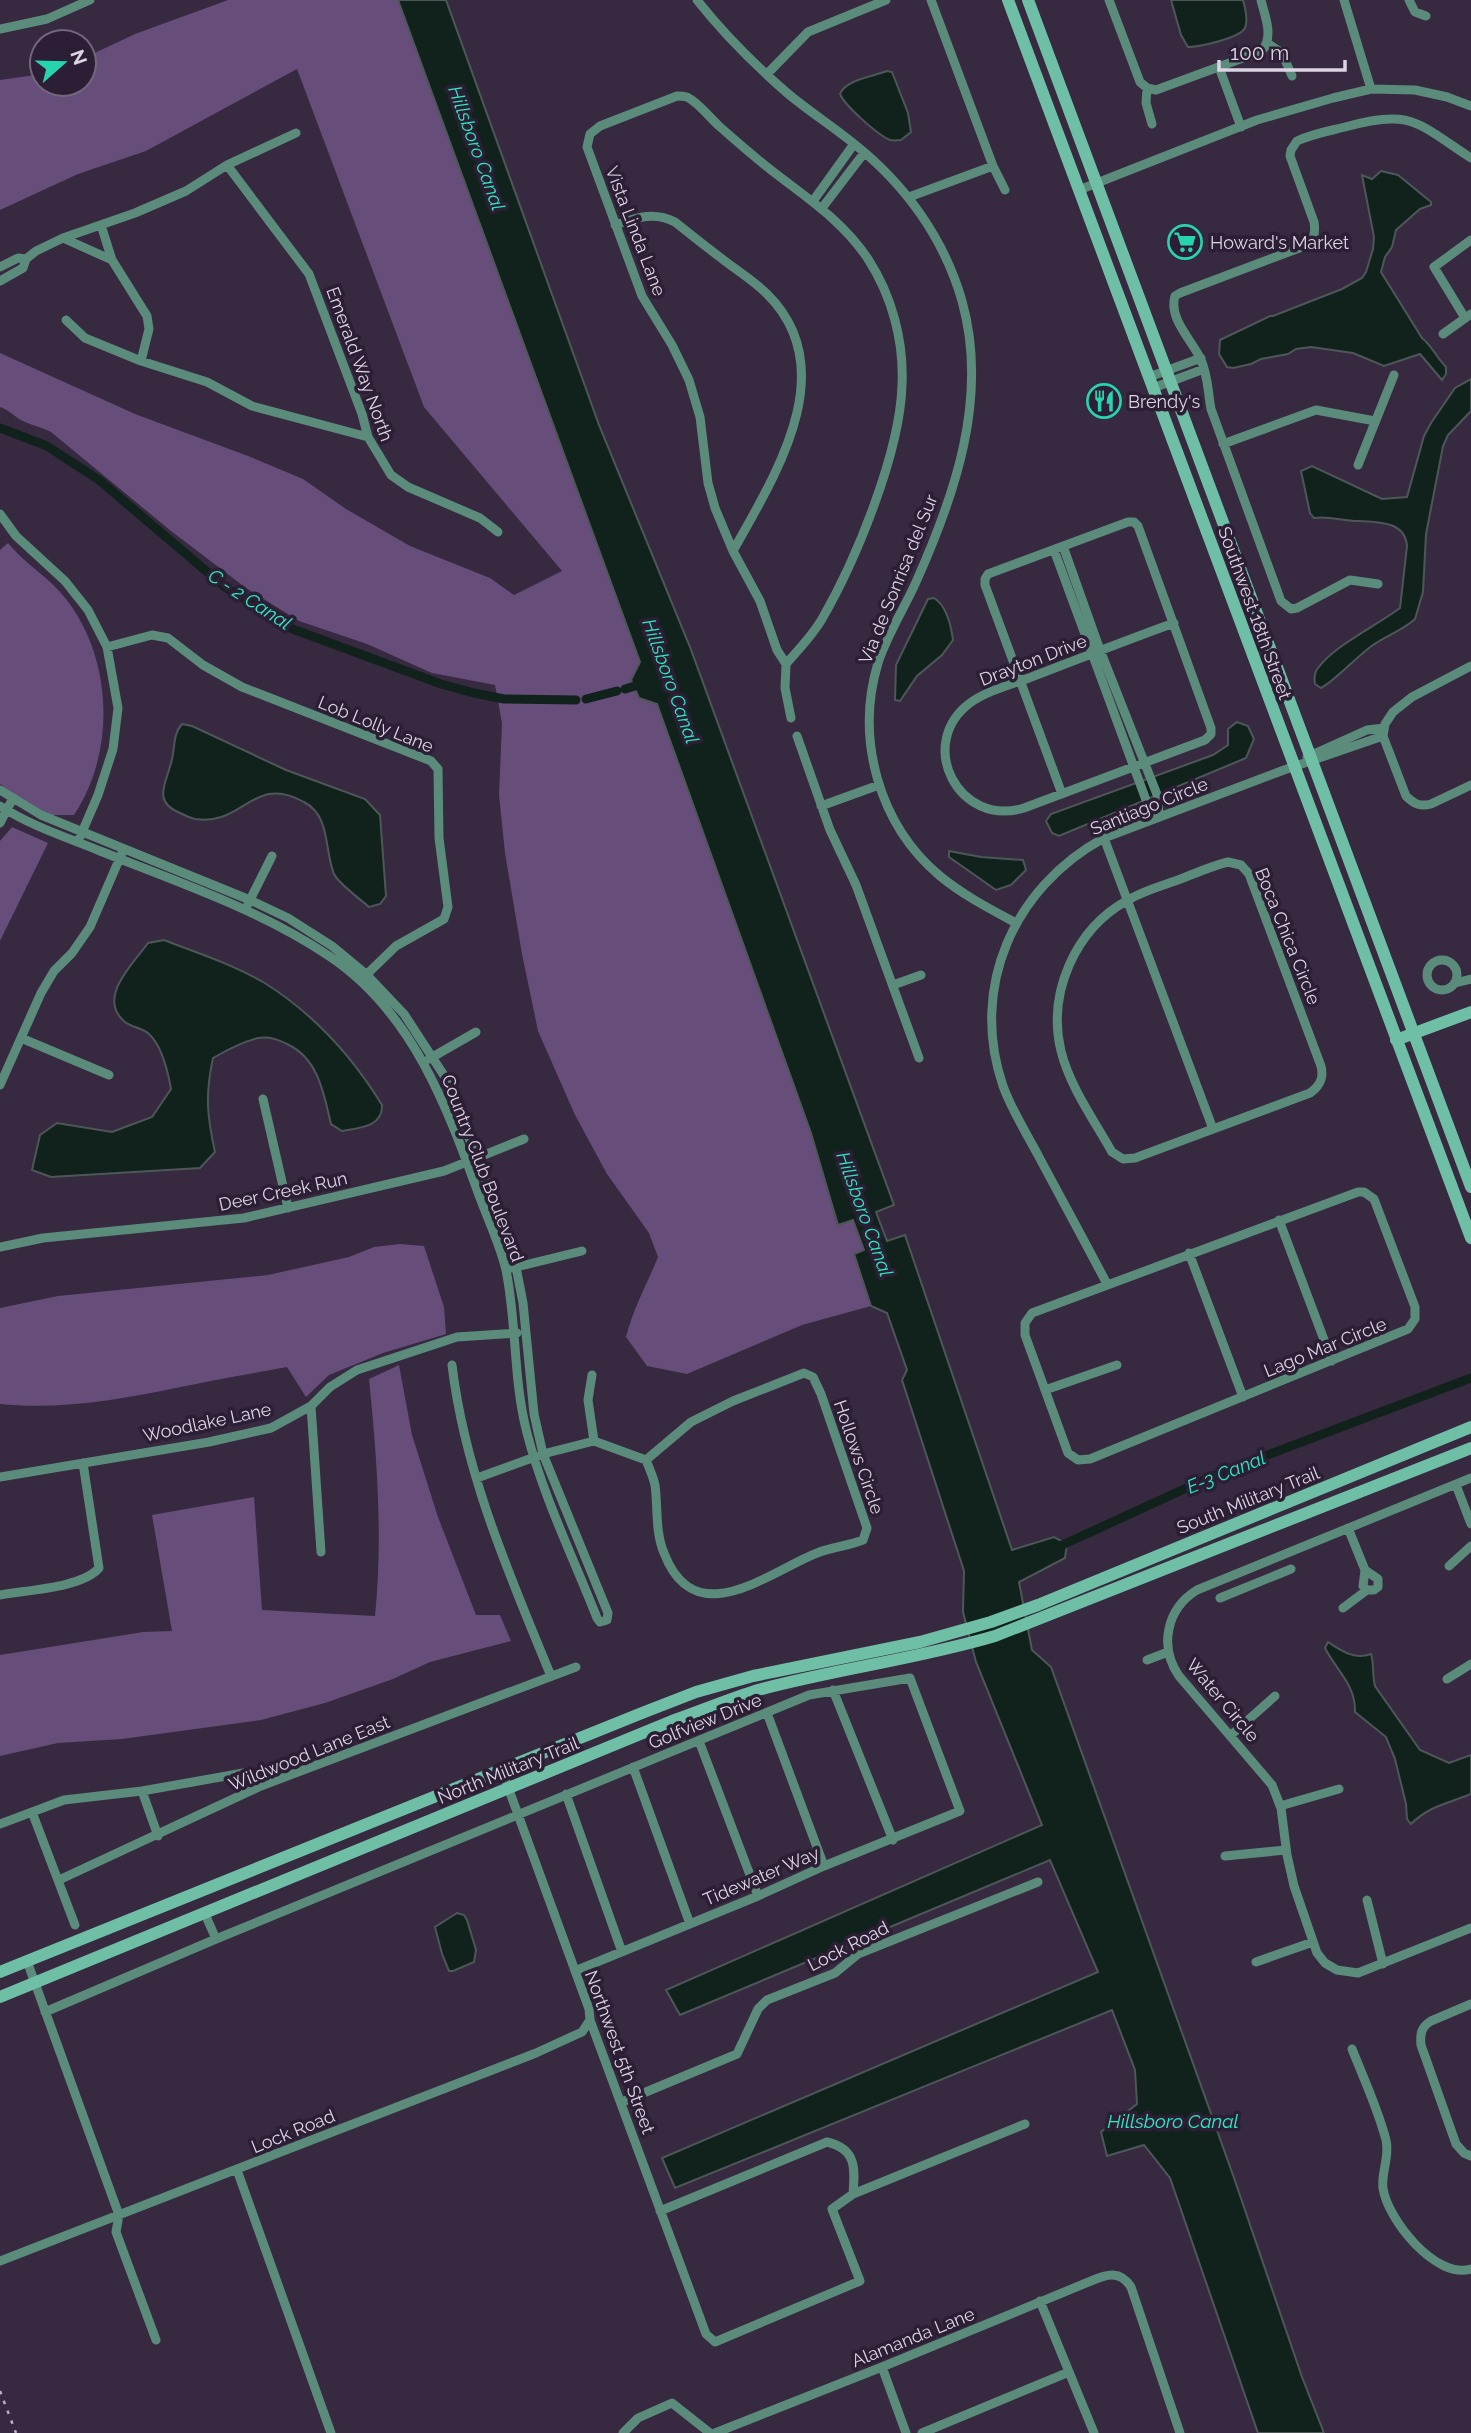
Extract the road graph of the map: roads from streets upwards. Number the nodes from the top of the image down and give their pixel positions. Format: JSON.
{"nodes":[{"id":1,"x":90,"y":0,"type":"edge"},
{"id":2,"x":696,"y":0,"type":"edge"},
{"id":3,"x":886,"y":0,"type":"edge"},
{"id":4,"x":932,"y":0,"type":"edge"},
{"id":5,"x":1008,"y":0,"type":"edge"},
{"id":6,"x":1028,"y":0,"type":"edge"},
{"id":7,"x":1109,"y":0,"type":"edge"},
{"id":8,"x":1261,"y":0,"type":"edge"},
{"id":9,"x":1344,"y":0,"type":"edge"},
{"id":10,"x":1409,"y":0,"type":"edge"},
{"id":11,"x":1426,"y":16,"type":"dead end"},
{"id":12,"x":0,"y":29,"type":"edge"},
{"id":13,"x":1267,"y":43,"type":"junction"},
{"id":14,"x":1219,"y":67,"type":"junction"},
{"id":15,"x":767,"y":74,"type":"junction"},
{"id":16,"x":1292,"y":76,"type":"dead end"},
{"id":17,"x":1147,"y":88,"type":"junction"},
{"id":18,"x":1371,"y":89,"type":"junction"},
{"id":19,"x":1471,"y":106,"type":"edge"},
{"id":20,"x":1152,"y":124,"type":"dead end"},
{"id":21,"x":1241,"y":127,"type":"junction"},
{"id":22,"x":296,"y":133,"type":"dead end"},
{"id":23,"x":854,"y":144,"type":"junction"},
{"id":24,"x":864,"y":153,"type":"junction"},
{"id":25,"x":1471,"y":158,"type":"edge"},
{"id":26,"x":227,"y":165,"type":"junction"},
{"id":27,"x":993,"y":166,"type":"junction"},
{"id":28,"x":1097,"y":183,"type":"junction"},
{"id":29,"x":1005,"y":190,"type":"dead end"},
{"id":30,"x":1079,"y":190,"type":"junction"},
{"id":31,"x":909,"y":197,"type":"junction"},
{"id":32,"x":813,"y":201,"type":"junction"},
{"id":33,"x":822,"y":208,"type":"junction"},
{"id":34,"x":101,"y":225,"type":"junction"},
{"id":35,"x":615,"y":225,"type":"junction"},
{"id":36,"x":64,"y":238,"type":"junction"},
{"id":37,"x":1471,"y":240,"type":"edge"},
{"id":38,"x":26,"y":259,"type":"junction"},
{"id":39,"x":112,"y":260,"type":"junction"},
{"id":40,"x":0,"y":267,"type":"edge"},
{"id":41,"x":0,"y":281,"type":"edge"},
{"id":42,"x":1468,"y":316,"type":"edge"},
{"id":43,"x":66,"y":320,"type":"dead end"},
{"id":44,"x":1443,"y":334,"type":"dead end"},
{"id":45,"x":1201,"y":358,"type":"junction"},
{"id":46,"x":141,"y":361,"type":"junction"},
{"id":47,"x":1204,"y":369,"type":"junction"},
{"id":48,"x":1168,"y":376,"type":"junction"},
{"id":49,"x":1394,"y":376,"type":"dead end"},
{"id":50,"x":1151,"y":383,"type":"junction"},
{"id":51,"x":1376,"y":421,"type":"junction"},
{"id":52,"x":368,"y":437,"type":"junction"},
{"id":53,"x":1223,"y":444,"type":"junction"},
{"id":54,"x":1358,"y":465,"type":"dead end"},
{"id":55,"x":0,"y":514,"type":"edge"},
{"id":56,"x":498,"y":532,"type":"dead end"},
{"id":57,"x":1058,"y":548,"type":"junction"},
{"id":58,"x":733,"y":551,"type":"junction"},
{"id":59,"x":1378,"y":584,"type":"dead end"},
{"id":60,"x":1174,"y":623,"type":"junction"},
{"id":61,"x":107,"y":647,"type":"junction"},
{"id":62,"x":1096,"y":652,"type":"junction"},
{"id":63,"x":786,"y":664,"type":"junction"},
{"id":64,"x":1471,"y":666,"type":"edge"},
{"id":65,"x":1021,"y":681,"type":"junction"},
{"id":66,"x":791,"y":718,"type":"dead end"},
{"id":67,"x":1384,"y":732,"type":"junction"},
{"id":68,"x":797,"y":736,"type":"dead end"},
{"id":69,"x":1310,"y":758,"type":"junction"},
{"id":70,"x":1145,"y":762,"type":"junction"},
{"id":71,"x":1134,"y":767,"type":"junction"},
{"id":72,"x":1294,"y":767,"type":"junction"},
{"id":73,"x":879,"y":785,"type":"junction"},
{"id":74,"x":1471,"y":785,"type":"edge"},
{"id":75,"x":0,"y":790,"type":"edge"},
{"id":76,"x":1062,"y":794,"type":"junction"},
{"id":77,"x":13,"y":798,"type":"junction"},
{"id":78,"x":821,"y":806,"type":"junction"},
{"id":79,"x":3,"y":808,"type":"edge"},
{"id":80,"x":1156,"y":818,"type":"junction"},
{"id":81,"x":0,"y":822,"type":"edge"},
{"id":82,"x":82,"y":832,"type":"junction"},
{"id":83,"x":1104,"y":838,"type":"junction"},
{"id":84,"x":78,"y":842,"type":"junction"},
{"id":85,"x":124,"y":848,"type":"junction"},
{"id":86,"x":272,"y":856,"type":"dead end"},
{"id":87,"x":120,"y":859,"type":"junction"},
{"id":88,"x":250,"y":900,"type":"junction"},
{"id":89,"x":1127,"y":900,"type":"junction"},
{"id":90,"x":246,"y":910,"type":"junction"},
{"id":91,"x":1016,"y":923,"type":"junction"},
{"id":92,"x":921,"y":975,"type":"dead end"},
{"id":93,"x":363,"y":978,"type":"junction"},
{"id":94,"x":1471,"y":979,"type":"edge"},
{"id":95,"x":1455,"y":983,"type":"dead end"},
{"id":96,"x":893,"y":985,"type":"junction"},
{"id":97,"x":1471,"y":1012,"type":"edge"},
{"id":98,"x":477,"y":1032,"type":"dead end"},
{"id":99,"x":1414,"y":1034,"type":"junction"},
{"id":100,"x":21,"y":1038,"type":"junction"},
{"id":101,"x":1396,"y":1040,"type":"junction"},
{"id":102,"x":919,"y":1058,"type":"dead end"},
{"id":103,"x":428,"y":1059,"type":"junction"},
{"id":104,"x":109,"y":1075,"type":"dead end"},
{"id":105,"x":0,"y":1085,"type":"edge"},
{"id":106,"x":263,"y":1099,"type":"dead end"},
{"id":107,"x":1213,"y":1129,"type":"junction"},
{"id":108,"x":524,"y":1139,"type":"dead end"},
{"id":109,"x":472,"y":1159,"type":"junction"},
{"id":110,"x":1471,"y":1187,"type":"edge"},
{"id":111,"x":288,"y":1208,"type":"junction"},
{"id":112,"x":1279,"y":1220,"type":"junction"},
{"id":113,"x":1471,"y":1238,"type":"edge"},
{"id":114,"x":0,"y":1247,"type":"edge"},
{"id":115,"x":582,"y":1251,"type":"dead end"},
{"id":116,"x":1189,"y":1254,"type":"junction"},
{"id":117,"x":516,"y":1267,"type":"junction"},
{"id":118,"x":506,"y":1269,"type":"junction"},
{"id":119,"x":1107,"y":1284,"type":"junction"},
{"id":120,"x":526,"y":1332,"type":"junction"},
{"id":121,"x":514,"y":1334,"type":"junction"},
{"id":122,"x":1332,"y":1361,"type":"junction"},
{"id":123,"x":452,"y":1365,"type":"dead end"},
{"id":124,"x":1117,"y":1365,"type":"dead end"},
{"id":125,"x":592,"y":1375,"type":"dead end"},
{"id":126,"x":1045,"y":1390,"type":"junction"},
{"id":127,"x":1243,"y":1397,"type":"junction"},
{"id":128,"x":312,"y":1406,"type":"junction"},
{"id":129,"x":1471,"y":1427,"type":"edge"},
{"id":130,"x":594,"y":1441,"type":"junction"},
{"id":131,"x":1471,"y":1448,"type":"edge"},
{"id":132,"x":539,"y":1457,"type":"junction"},
{"id":133,"x":646,"y":1460,"type":"junction"},
{"id":134,"x":83,"y":1463,"type":"junction"},
{"id":135,"x":0,"y":1477,"type":"edge"},
{"id":136,"x":477,"y":1478,"type":"junction"},
{"id":137,"x":1471,"y":1478,"type":"edge"},
{"id":138,"x":1456,"y":1485,"type":"junction"},
{"id":139,"x":1471,"y":1524,"type":"edge"},
{"id":140,"x":1348,"y":1528,"type":"junction"},
{"id":141,"x":1471,"y":1546,"type":"edge"},
{"id":142,"x":321,"y":1552,"type":"dead end"},
{"id":143,"x":1450,"y":1566,"type":"dead end"},
{"id":144,"x":1292,"y":1569,"type":"dead end"},
{"id":145,"x":1365,"y":1570,"type":"junction"},
{"id":146,"x":1229,"y":1577,"type":"junction"},
{"id":147,"x":1367,"y":1590,"type":"junction"},
{"id":148,"x":1235,"y":1592,"type":"junction"},
{"id":149,"x":0,"y":1595,"type":"edge"},
{"id":150,"x":1220,"y":1598,"type":"dead end"},
{"id":151,"x":1342,"y":1608,"type":"dead end"},
{"id":152,"x":1040,"y":1611,"type":"junction"},
{"id":153,"x":1168,"y":1652,"type":"junction"},
{"id":154,"x":1147,"y":1660,"type":"dead end"},
{"id":155,"x":1471,"y":1664,"type":"edge"},
{"id":156,"x":576,"y":1667,"type":"dead end"},
{"id":157,"x":551,"y":1676,"type":"junction"},
{"id":158,"x":1447,"y":1679,"type":"dead end"},
{"id":159,"x":833,"y":1690,"type":"junction"},
{"id":160,"x":1275,"y":1696,"type":"dead end"},
{"id":161,"x":766,"y":1713,"type":"junction"},
{"id":162,"x":1230,"y":1736,"type":"junction"},
{"id":163,"x":699,"y":1741,"type":"junction"},
{"id":164,"x":633,"y":1767,"type":"junction"},
{"id":165,"x":501,"y":1769,"type":"junction"},
{"id":166,"x":261,"y":1786,"type":"junction"},
{"id":167,"x":508,"y":1788,"type":"junction"},
{"id":168,"x":1339,"y":1789,"type":"dead end"},
{"id":169,"x":142,"y":1791,"type":"junction"},
{"id":170,"x":566,"y":1794,"type":"junction"},
{"id":171,"x":1280,"y":1806,"type":"junction"},
{"id":172,"x":960,"y":1811,"type":"joint"},
{"id":173,"x":32,"y":1812,"type":"junction"},
{"id":174,"x":519,"y":1815,"type":"junction"},
{"id":175,"x":0,"y":1824,"type":"edge"},
{"id":176,"x":158,"y":1836,"type":"junction"},
{"id":177,"x":892,"y":1840,"type":"junction"},
{"id":178,"x":1286,"y":1850,"type":"junction"},
{"id":179,"x":1225,"y":1856,"type":"dead end"},
{"id":180,"x":824,"y":1866,"type":"junction"},
{"id":181,"x":59,"y":1880,"type":"junction"},
{"id":182,"x":1038,"y":1882,"type":"dead end"},
{"id":183,"x":758,"y":1896,"type":"junction"},
{"id":184,"x":1367,"y":1899,"type":"dead end"},
{"id":185,"x":205,"y":1914,"type":"junction"},
{"id":186,"x":690,"y":1924,"type":"junction"},
{"id":187,"x":75,"y":1925,"type":"dead end"},
{"id":188,"x":1471,"y":1928,"type":"edge"},
{"id":189,"x":216,"y":1938,"type":"junction"},
{"id":190,"x":1313,"y":1942,"type":"junction"},
{"id":191,"x":622,"y":1952,"type":"junction"},
{"id":192,"x":27,"y":1961,"type":"junction"},
{"id":193,"x":1256,"y":1962,"type":"dead end"},
{"id":194,"x":1383,"y":1964,"type":"junction"},
{"id":195,"x":575,"y":1971,"type":"junction"},
{"id":196,"x":0,"y":1972,"type":"edge"},
{"id":197,"x":35,"y":1983,"type":"junction"},
{"id":198,"x":0,"y":1997,"type":"edge"},
{"id":199,"x":1471,"y":2004,"type":"edge"},
{"id":200,"x":46,"y":2012,"type":"junction"},
{"id":201,"x":590,"y":2020,"type":"junction"},
{"id":202,"x":1352,"y":2049,"type":"dead end"},
{"id":203,"x":622,"y":2102,"type":"junction"},
{"id":204,"x":1025,"y":2123,"type":"dead end"},
{"id":205,"x":1471,"y":2156,"type":"edge"},
{"id":206,"x":237,"y":2170,"type":"junction"},
{"id":207,"x":853,"y":2194,"type":"junction"},
{"id":208,"x":660,"y":2211,"type":"junction"},
{"id":209,"x":119,"y":2215,"type":"junction"},
{"id":210,"x":0,"y":2261,"type":"edge"},
{"id":211,"x":1471,"y":2269,"type":"edge"},
{"id":212,"x":1040,"y":2301,"type":"junction"},
{"id":213,"x":156,"y":2340,"type":"dead end"},
{"id":214,"x":882,"y":2367,"type":"junction"},
{"id":215,"x":1069,"y":2372,"type":"junction"},
{"id":216,"x":1181,"y":2432,"type":"edge"},
{"id":217,"x":331,"y":2433,"type":"edge"},
{"id":218,"x":623,"y":2433,"type":"edge"},
{"id":219,"x":710,"y":2433,"type":"edge"},
{"id":220,"x":715,"y":2433,"type":"edge"},
{"id":221,"x":906,"y":2433,"type":"edge"},
{"id":222,"x":922,"y":2433,"type":"edge"},
{"id":223,"x":1094,"y":2433,"type":"edge"}],
"edges":[{"from":1,"to":12,"type":"street"},
{"from":2,"to":15,"type":"street","name":"Via de Sonrisa del Sur"},
{"from":3,"to":15,"type":"street"},
{"from":4,"to":27,"type":"street"},
{"from":5,"to":30,"type":"street","name":"Southwest 18th Street"},
{"from":6,"to":28,"type":"street","name":"Southwest 18th Street"},
{"from":7,"to":17,"type":"street"},
{"from":8,"to":13,"type":"street"},
{"from":9,"to":18,"type":"street"},
{"from":10,"to":11,"type":"street"},
{"from":13,"to":14,"type":"street"},
{"from":13,"to":16,"type":"street"},
{"from":14,"to":17,"type":"street"},
{"from":14,"to":21,"type":"street"},
{"from":15,"to":23,"type":"street","name":"Via de Sonrisa del Sur"},
{"from":17,"to":20,"type":"street"},
{"from":18,"to":19,"type":"street"},
{"from":18,"to":21,"type":"street"},
{"from":21,"to":28,"type":"street"},
{"from":22,"to":26,"type":"street"},
{"from":23,"to":24,"type":"street","name":"Via de Sonrisa del Sur"},
{"from":23,"to":32,"type":"street"},
{"from":24,"to":31,"type":"street","name":"Via de Sonrisa del Sur"},
{"from":24,"to":33,"type":"street"},
{"from":25,"to":45,"type":"street"},
{"from":26,"to":34,"type":"street"},
{"from":26,"to":52,"type":"street","name":"Emerald Way North"},
{"from":27,"to":29,"type":"street"},
{"from":27,"to":31,"type":"street"},
{"from":28,"to":30,"type":"street"},
{"from":28,"to":48,"type":"street","name":"Southwest 18th Street"},
{"from":30,"to":50,"type":"street","name":"Southwest 18th Street"},
{"from":31,"to":73,"type":"street","name":"Via de Sonrisa del Sur"},
{"from":32,"to":33,"type":"street","name":"Vista Linda Lane"},
{"from":32,"to":35,"type":"street","name":"Vista Linda Lane"},
{"from":33,"to":63,"type":"street","name":"Vista Linda Lane"},
{"from":34,"to":36,"type":"street"},
{"from":34,"to":39,"type":"street"},
{"from":35,"to":58,"type":"street","name":"Vista Linda Lane"},
{"from":35,"to":58,"type":"street"},
{"from":36,"to":38,"type":"street"},
{"from":36,"to":39,"type":"street"},
{"from":37,"to":42,"type":"street"},
{"from":38,"to":40,"type":"street"},
{"from":38,"to":41,"type":"street"},
{"from":39,"to":46,"type":"street"},
{"from":42,"to":44,"type":"street"},
{"from":43,"to":46,"type":"street"},
{"from":45,"to":47,"type":"street"},
{"from":45,"to":48,"type":"street"},
{"from":46,"to":52,"type":"street"},
{"from":47,"to":48,"type":"street"},
{"from":47,"to":53,"type":"street"},
{"from":48,"to":50,"type":"street"},
{"from":48,"to":69,"type":"street","name":"Southwest 18th Street"},
{"from":49,"to":51,"type":"street"},
{"from":50,"to":72,"type":"street","name":"Southwest 18th Street"},
{"from":51,"to":53,"type":"street"},
{"from":51,"to":54,"type":"street"},
{"from":52,"to":56,"type":"street","name":"Emerald Way North"},
{"from":53,"to":59,"type":"street"},
{"from":55,"to":61,"type":"street"},
{"from":57,"to":60,"type":"street"},
{"from":57,"to":62,"type":"street"},
{"from":57,"to":65,"type":"street"},
{"from":58,"to":63,"type":"street","name":"Vista Linda Lane"},
{"from":60,"to":62,"type":"street","name":"Drayton Drive"},
{"from":60,"to":70,"type":"street","name":"Drayton Drive"},
{"from":61,"to":82,"type":"street"},
{"from":61,"to":93,"type":"street","name":"Lob Lolly Lane"},
{"from":62,"to":65,"type":"street","name":"Drayton Drive"},
{"from":62,"to":70,"type":"street"},
{"from":62,"to":71,"type":"street"},
{"from":63,"to":66,"type":"street","name":"Vista Linda Lane"},
{"from":64,"to":67,"type":"street"},
{"from":65,"to":76,"type":"street"},
{"from":65,"to":76,"type":"street","name":"Drayton Drive"},
{"from":67,"to":69,"type":"street","name":"Santiago Circle"},
{"from":67,"to":74,"type":"street"},
{"from":68,"to":78,"type":"street"},
{"from":69,"to":72,"type":"street","name":"Santiago Circle"},
{"from":69,"to":99,"type":"street","name":"Southwest 18th Street"},
{"from":70,"to":71,"type":"street","name":"Drayton Drive"},
{"from":70,"to":80,"type":"street"},
{"from":71,"to":76,"type":"street","name":"Drayton Drive"},
{"from":71,"to":80,"type":"street"},
{"from":72,"to":80,"type":"street","name":"Santiago Circle"},
{"from":72,"to":101,"type":"street","name":"Southwest 18th Street"},
{"from":73,"to":78,"type":"street"},
{"from":73,"to":91,"type":"street","name":"Via de Sonrisa del Sur"},
{"from":75,"to":77,"type":"street","name":"Country Club Boulevard"},
{"from":77,"to":79,"type":"street"},
{"from":77,"to":82,"type":"street","name":"Country Club Boulevard"},
{"from":78,"to":96,"type":"street"},
{"from":79,"to":81,"type":"street"},
{"from":79,"to":84,"type":"street","name":"Country Club Boulevard"},
{"from":80,"to":83,"type":"street","name":"Santiago Circle"},
{"from":82,"to":84,"type":"street"},
{"from":82,"to":85,"type":"street","name":"Country Club Boulevard"},
{"from":83,"to":89,"type":"street"},
{"from":83,"to":91,"type":"street","name":"Santiago Circle"},
{"from":84,"to":87,"type":"street","name":"Country Club Boulevard"},
{"from":85,"to":87,"type":"street"},
{"from":85,"to":88,"type":"street","name":"Country Club Boulevard"},
{"from":86,"to":88,"type":"street"},
{"from":87,"to":90,"type":"street","name":"Country Club Boulevard"},
{"from":87,"to":100,"type":"street"},
{"from":88,"to":90,"type":"street"},
{"from":88,"to":93,"type":"street","name":"Country Club Boulevard"},
{"from":89,"to":107,"type":"street"},
{"from":89,"to":107,"type":"street","name":"Boca Chica Circle"},
{"from":89,"to":107,"type":"street","name":"Boca Chica Circle"},
{"from":90,"to":93,"type":"street","name":"Country Club Boulevard"},
{"from":91,"to":119,"type":"street","name":"Santiago Circle"},
{"from":92,"to":96,"type":"street"},
{"from":93,"to":103,"type":"street","name":"Country Club Boulevard"},
{"from":94,"to":95,"type":"street"},
{"from":96,"to":102,"type":"street"},
{"from":97,"to":99,"type":"street"},
{"from":98,"to":103,"type":"street"},
{"from":99,"to":101,"type":"street"},
{"from":99,"to":110,"type":"street","name":"Southwest 18th Street"},
{"from":100,"to":104,"type":"street"},
{"from":100,"to":105,"type":"street"},
{"from":101,"to":113,"type":"street","name":"Southwest 18th Street"},
{"from":103,"to":109,"type":"street","name":"Country Club Boulevard"},
{"from":106,"to":111,"type":"street"},
{"from":108,"to":109,"type":"street","name":"Deer Creek Run"},
{"from":109,"to":111,"type":"street","name":"Deer Creek Run"},
{"from":109,"to":117,"type":"street","name":"Country Club Boulevard"},
{"from":109,"to":118,"type":"street","name":"Country Club Boulevard"},
{"from":111,"to":114,"type":"street","name":"Deer Creek Run"},
{"from":112,"to":116,"type":"street","name":"Lago Mar Circle"},
{"from":112,"to":122,"type":"street"},
{"from":112,"to":122,"type":"street","name":"Lago Mar Circle"},
{"from":115,"to":117,"type":"street"},
{"from":116,"to":119,"type":"street","name":"Lago Mar Circle"},
{"from":116,"to":127,"type":"street"},
{"from":117,"to":118,"type":"street"},
{"from":117,"to":120,"type":"street","name":"Country Club Boulevard"},
{"from":118,"to":121,"type":"street","name":"Country Club Boulevard"},
{"from":119,"to":126,"type":"street","name":"Lago Mar Circle"},
{"from":120,"to":121,"type":"street","name":"Woodlake Lane"},
{"from":120,"to":132,"type":"street","name":"Country Club Boulevard"},
{"from":121,"to":128,"type":"street","name":"Woodlake Lane"},
{"from":121,"to":132,"type":"street","name":"Country Club Boulevard"},
{"from":122,"to":127,"type":"street","name":"Lago Mar Circle"},
{"from":123,"to":136,"type":"street"},
{"from":124,"to":126,"type":"street"},
{"from":125,"to":130,"type":"street"},
{"from":126,"to":127,"type":"street","name":"Lago Mar Circle"},
{"from":128,"to":134,"type":"street","name":"Woodlake Lane"},
{"from":128,"to":142,"type":"street"},
{"from":129,"to":152,"type":"street","name":"South Military Trail"},
{"from":130,"to":132,"type":"street"},
{"from":130,"to":133,"type":"street"},
{"from":131,"to":152,"type":"street","name":"South Military Trail"},
{"from":132,"to":132,"type":"street","name":"Country Club Boulevard"},
{"from":132,"to":136,"type":"street"},
{"from":133,"to":133,"type":"street","name":"Hollows Circle"},
{"from":134,"to":135,"type":"street","name":"Woodlake Lane"},
{"from":134,"to":149,"type":"street"},
{"from":136,"to":157,"type":"street"},
{"from":137,"to":138,"type":"street","name":"Water Circle"},
{"from":138,"to":139,"type":"street"},
{"from":138,"to":140,"type":"street","name":"Water Circle"},
{"from":140,"to":145,"type":"street"},
{"from":140,"to":146,"type":"street","name":"Water Circle"},
{"from":141,"to":143,"type":"street"},
{"from":144,"to":148,"type":"street"},
{"from":145,"to":147,"type":"street"},
{"from":145,"to":147,"type":"street"},
{"from":146,"to":148,"type":"street"},
{"from":146,"to":153,"type":"street","name":"Water Circle"},
{"from":147,"to":151,"type":"street"},
{"from":148,"to":150,"type":"street"},
{"from":152,"to":165,"type":"street","name":"North Military Trail"},
{"from":152,"to":167,"type":"street","name":"North Military Trail"},
{"from":153,"to":154,"type":"street"},
{"from":153,"to":162,"type":"street","name":"Water Circle"},
{"from":155,"to":158,"type":"street"},
{"from":156,"to":157,"type":"street","name":"Wildwood Lane East"},
{"from":157,"to":166,"type":"street","name":"Wildwood Lane East"},
{"from":159,"to":161,"type":"street","name":"Golfview Drive"},
{"from":159,"to":172,"type":"street","name":"Golfview Drive"},
{"from":159,"to":177,"type":"street"},
{"from":160,"to":162,"type":"street"},
{"from":161,"to":163,"type":"street","name":"Golfview Drive"},
{"from":161,"to":180,"type":"street"},
{"from":162,"to":171,"type":"street","name":"Water Circle"},
{"from":163,"to":164,"type":"street","name":"Golfview Drive"},
{"from":163,"to":183,"type":"street"},
{"from":164,"to":170,"type":"street","name":"Golfview Drive"},
{"from":164,"to":186,"type":"street"},
{"from":165,"to":167,"type":"street","name":"Northwest 5th Street"},
{"from":165,"to":192,"type":"street","name":"North Military Trail"},
{"from":166,"to":169,"type":"street"},
{"from":166,"to":176,"type":"street","name":"Wildwood Lane East"},
{"from":167,"to":174,"type":"street","name":"Northwest 5th Street"},
{"from":167,"to":185,"type":"street","name":"North Military Trail"},
{"from":168,"to":171,"type":"street"},
{"from":169,"to":173,"type":"street"},
{"from":169,"to":176,"type":"street"},
{"from":170,"to":174,"type":"street","name":"Golfview Drive"},
{"from":170,"to":191,"type":"street"},
{"from":171,"to":178,"type":"street","name":"Water Circle"},
{"from":172,"to":177,"type":"street","name":"Tidewater Way"},
{"from":173,"to":175,"type":"street"},
{"from":173,"to":181,"type":"street"},
{"from":174,"to":189,"type":"street"},
{"from":174,"to":195,"type":"street","name":"Northwest 5th Street"},
{"from":176,"to":181,"type":"street","name":"Wildwood Lane East"},
{"from":177,"to":180,"type":"street","name":"Tidewater Way"},
{"from":178,"to":179,"type":"street"},
{"from":178,"to":190,"type":"street","name":"Water Circle"},
{"from":180,"to":183,"type":"street","name":"Tidewater Way"},
{"from":181,"to":187,"type":"street"},
{"from":182,"to":203,"type":"street","name":"Lock Road"},
{"from":183,"to":186,"type":"street","name":"Tidewater Way"},
{"from":184,"to":194,"type":"street"},
{"from":185,"to":189,"type":"street"},
{"from":185,"to":197,"type":"street","name":"North Military Trail"},
{"from":186,"to":191,"type":"street","name":"Tidewater Way"},
{"from":188,"to":194,"type":"street","name":"Water Circle"},
{"from":189,"to":200,"type":"street"},
{"from":190,"to":193,"type":"street"},
{"from":190,"to":194,"type":"street","name":"Water Circle"},
{"from":191,"to":195,"type":"street","name":"Tidewater Way"},
{"from":192,"to":196,"type":"street","name":"North Military Trail"},
{"from":192,"to":197,"type":"street"},
{"from":195,"to":201,"type":"street","name":"Northwest 5th Street"},
{"from":197,"to":198,"type":"street","name":"North Military Trail"},
{"from":197,"to":200,"type":"street"},
{"from":199,"to":205,"type":"street"},
{"from":200,"to":209,"type":"street"},
{"from":201,"to":203,"type":"street","name":"Northwest 5th Street"},
{"from":201,"to":206,"type":"street","name":"Lock Road"},
{"from":202,"to":211,"type":"street"},
{"from":203,"to":208,"type":"street","name":"Northwest 5th Street"},
{"from":204,"to":207,"type":"street"},
{"from":206,"to":209,"type":"street","name":"Lock Road"},
{"from":206,"to":217,"type":"street"},
{"from":207,"to":208,"type":"street"},
{"from":207,"to":208,"type":"street","name":"Northwest 5th Street"},
{"from":209,"to":210,"type":"street","name":"Lock Road"},
{"from":209,"to":213,"type":"street"},
{"from":212,"to":214,"type":"street","name":"Alamanda Lane"},
{"from":212,"to":215,"type":"street"},
{"from":212,"to":216,"type":"street","name":"Alamanda Lane"},
{"from":214,"to":220,"type":"street","name":"Alamanda Lane"},
{"from":214,"to":221,"type":"street"},
{"from":215,"to":222,"type":"street"},
{"from":215,"to":223,"type":"street"},
{"from":218,"to":219,"type":"street"}]}
